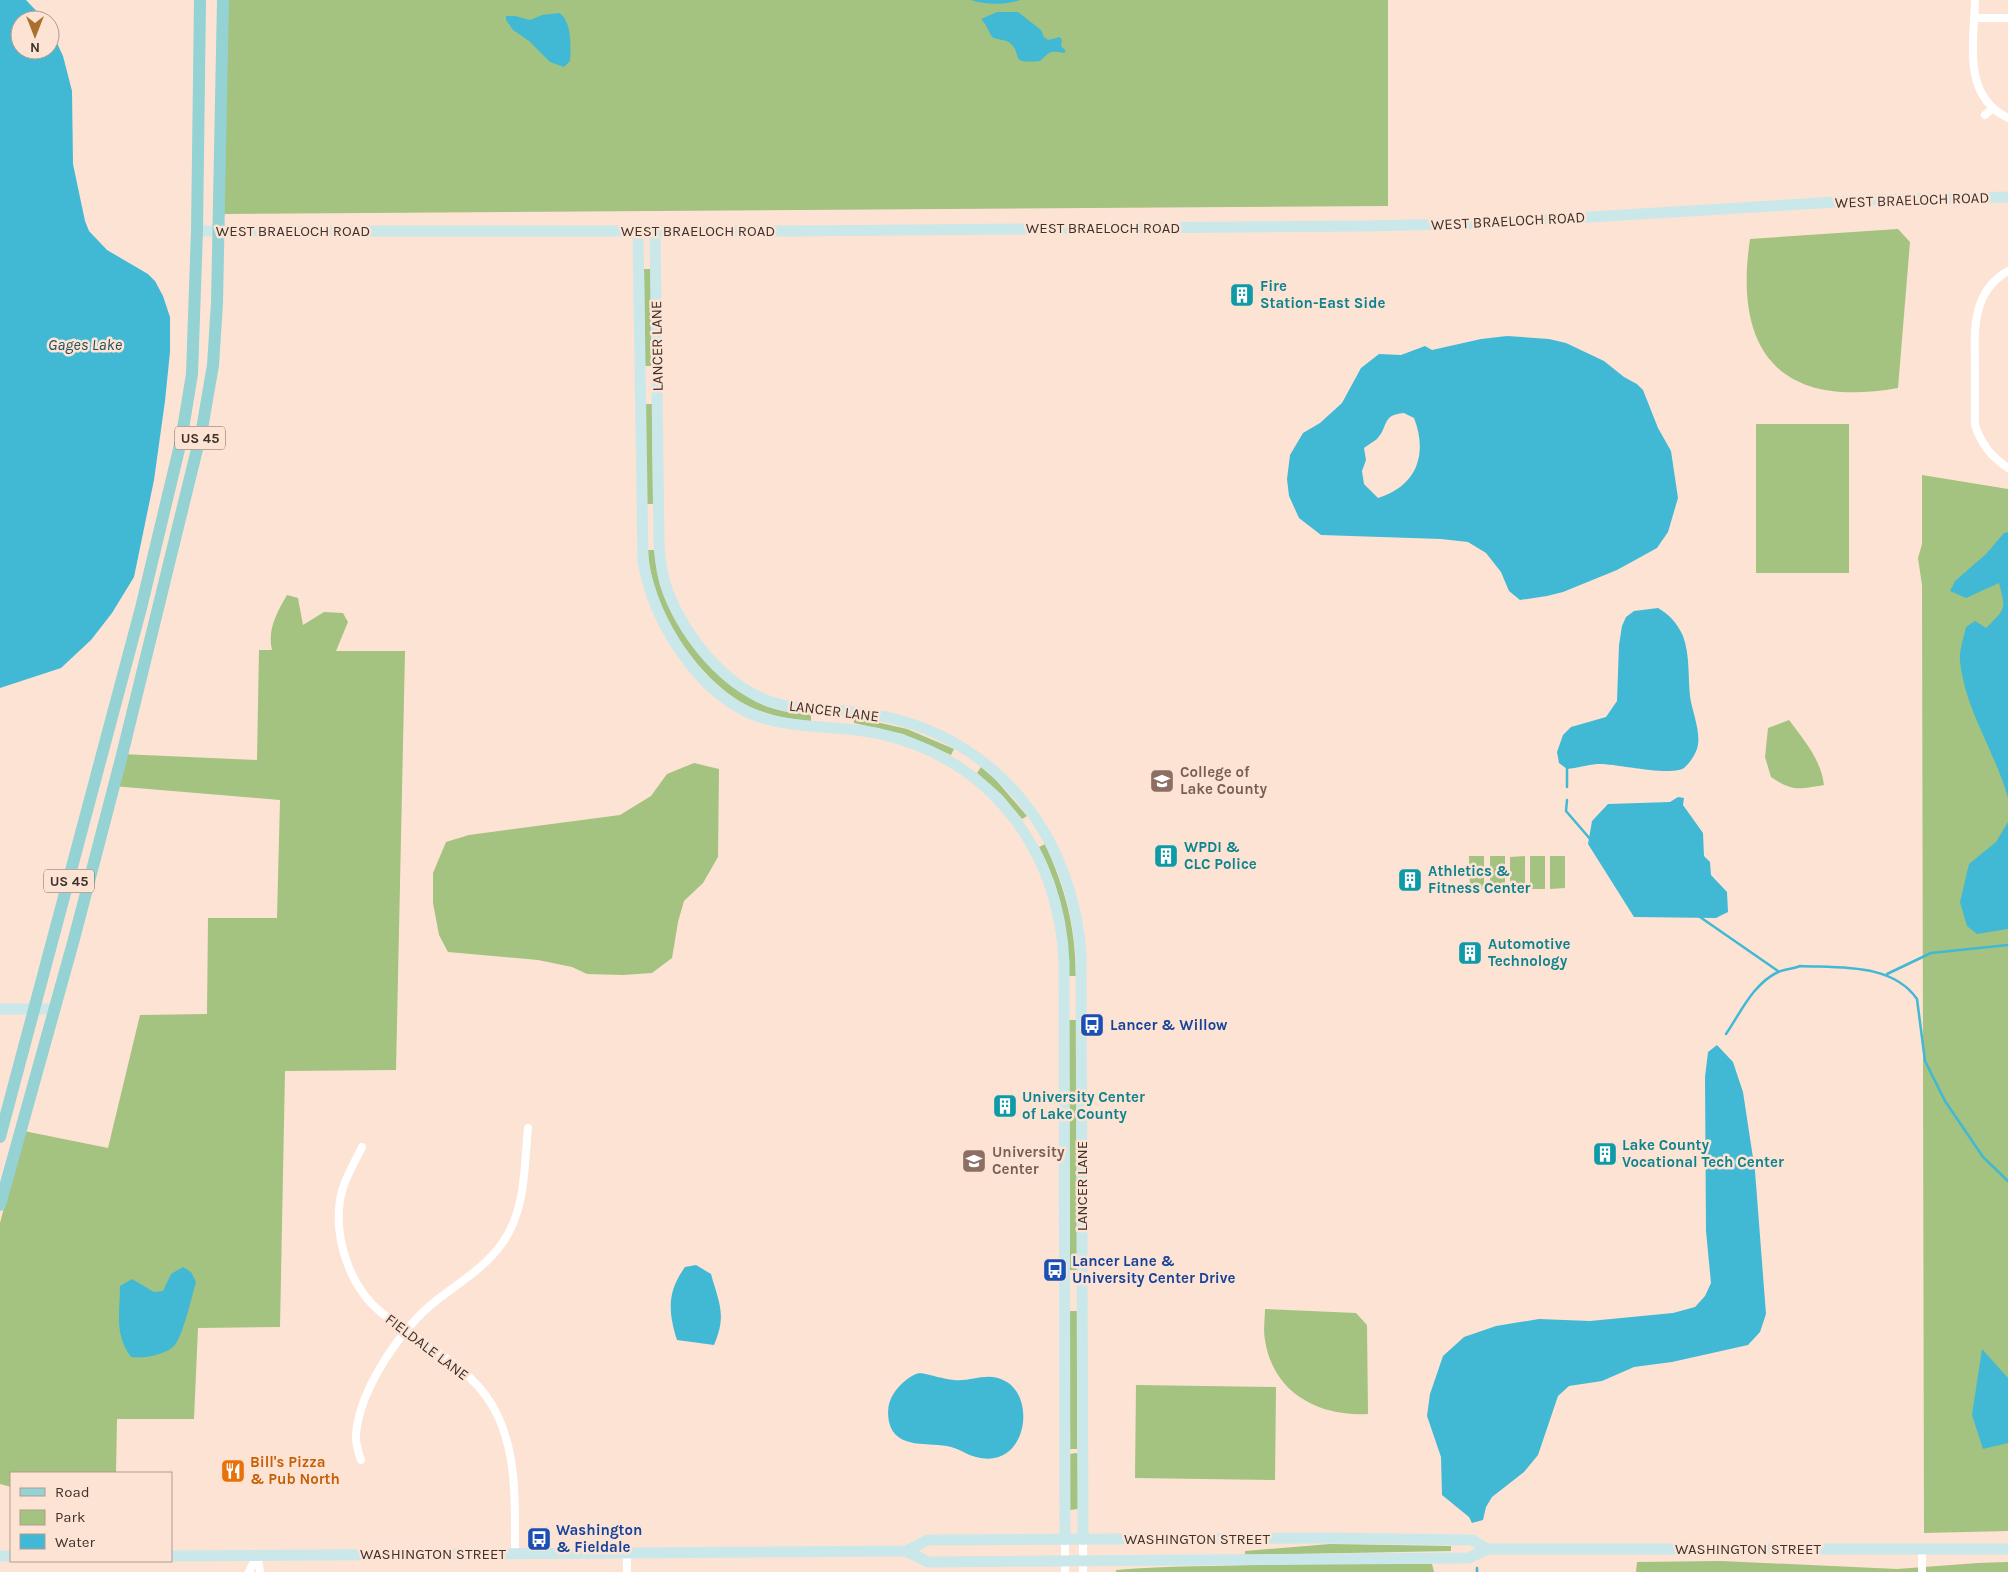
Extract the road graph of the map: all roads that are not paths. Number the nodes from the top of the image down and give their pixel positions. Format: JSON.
{"nodes":[{"id":1,"x":200,"y":0,"type":"edge"},
{"id":2,"x":223,"y":0,"type":"edge"},
{"id":3,"x":1975,"y":0,"type":"edge"},
{"id":4,"x":1974,"y":18,"type":"junction"},
{"id":5,"x":2008,"y":18,"type":"edge"},
{"id":6,"x":1993,"y":108,"type":"junction"},
{"id":7,"x":1984,"y":115,"type":"dead end"},
{"id":8,"x":2008,"y":118,"type":"edge"},
{"id":9,"x":2008,"y":197,"type":"edge"},
{"id":10,"x":656,"y":230,"type":"junction"},
{"id":11,"x":197,"y":231,"type":"junction"},
{"id":12,"x":218,"y":231,"type":"junction"},
{"id":13,"x":638,"y":231,"type":"junction"},
{"id":14,"x":2008,"y":271,"type":"edge"},
{"id":15,"x":2008,"y":468,"type":"edge"},
{"id":16,"x":0,"y":1009,"type":"edge"},
{"id":17,"x":33,"y":1009,"type":"junction"},
{"id":18,"x":53,"y":1009,"type":"junction"},
{"id":19,"x":528,"y":1128,"type":"dead end"},
{"id":20,"x":0,"y":1137,"type":"edge"},
{"id":21,"x":362,"y":1147,"type":"dead end"},
{"id":22,"x":0,"y":1205,"type":"edge"},
{"id":23,"x":406,"y":1330,"type":"junction"},
{"id":24,"x":361,"y":1460,"type":"dead end"},
{"id":25,"x":1065,"y":1540,"type":"junction"},
{"id":26,"x":1083,"y":1540,"type":"junction"},
{"id":27,"x":1487,"y":1549,"type":"junction"},
{"id":28,"x":2008,"y":1549,"type":"edge"},
{"id":29,"x":1922,"y":1550,"type":"junction"},
{"id":30,"x":906,"y":1551,"type":"junction"},
{"id":31,"x":627,"y":1553,"type":"junction"},
{"id":32,"x":515,"y":1554,"type":"junction"},
{"id":33,"x":257,"y":1555,"type":"junction"},
{"id":34,"x":172,"y":1556,"type":"edge"},
{"id":35,"x":1065,"y":1567,"type":"edge"},
{"id":36,"x":1083,"y":1567,"type":"edge"},
{"id":37,"x":249,"y":1572,"type":"edge"},
{"id":38,"x":260,"y":1572,"type":"edge"},
{"id":39,"x":627,"y":1572,"type":"edge"},
{"id":40,"x":1922,"y":1572,"type":"edge"}],
"edges":[{"from":1,"to":11,"type":"main road","number":"US 45"},
{"from":2,"to":12,"type":"main road","number":"US 45"},
{"from":3,"to":4,"type":"street"},
{"from":4,"to":5,"type":"street"},
{"from":4,"to":6,"type":"street"},
{"from":6,"to":7,"type":"street"},
{"from":6,"to":8,"type":"street"},
{"from":9,"to":10,"type":"street","name":"WEST BRAELOCH ROAD"},
{"from":10,"to":13,"type":"street","name":"WEST BRAELOCH ROAD"},
{"from":10,"to":26,"type":"street","name":"LANCER LANE"},
{"from":11,"to":12,"type":"street","name":"WEST BRAELOCH ROAD"},
{"from":11,"to":17,"type":"main road","number":"US 45"},
{"from":12,"to":13,"type":"street","name":"WEST BRAELOCH ROAD"},
{"from":12,"to":18,"type":"main road","number":"US 45"},
{"from":13,"to":25,"type":"street","name":"LANCER LANE"},
{"from":14,"to":15,"type":"street"},
{"from":16,"to":17,"type":"street"},
{"from":17,"to":18,"type":"street"},
{"from":17,"to":20,"type":"main road","number":"US 45"},
{"from":18,"to":22,"type":"main road","number":"US 45"},
{"from":19,"to":23,"type":"street"},
{"from":21,"to":23,"type":"street","name":"FIELDALE LANE"},
{"from":23,"to":24,"type":"street"},
{"from":23,"to":32,"type":"street","name":"FIELDALE LANE"},
{"from":25,"to":26,"type":"street","name":"WASHINGTON STREET"},
{"from":25,"to":30,"type":"street","name":"WASHINGTON STREET"},
{"from":25,"to":35,"type":"street","name":"LANCER LANE"},
{"from":26,"to":27,"type":"street","name":"WASHINGTON STREET"},
{"from":26,"to":36,"type":"street","name":"LANCER LANE"},
{"from":27,"to":29,"type":"street","name":"WASHINGTON STREET"},
{"from":27,"to":36,"type":"street","name":"WASHINGTON STREET"},
{"from":28,"to":29,"type":"street","name":"WASHINGTON STREET"},
{"from":29,"to":40,"type":"street"},
{"from":30,"to":31,"type":"street","name":"WASHINGTON STREET"},
{"from":30,"to":35,"type":"street","name":"WASHINGTON STREET"},
{"from":31,"to":32,"type":"street","name":"WASHINGTON STREET"},
{"from":31,"to":39,"type":"street"},
{"from":32,"to":33,"type":"street","name":"WASHINGTON STREET"},
{"from":33,"to":34,"type":"street","name":"WASHINGTON STREET"},
{"from":33,"to":37,"type":"street"},
{"from":33,"to":38,"type":"street"},
{"from":35,"to":36,"type":"street","name":"WASHINGTON STREET"}]}
